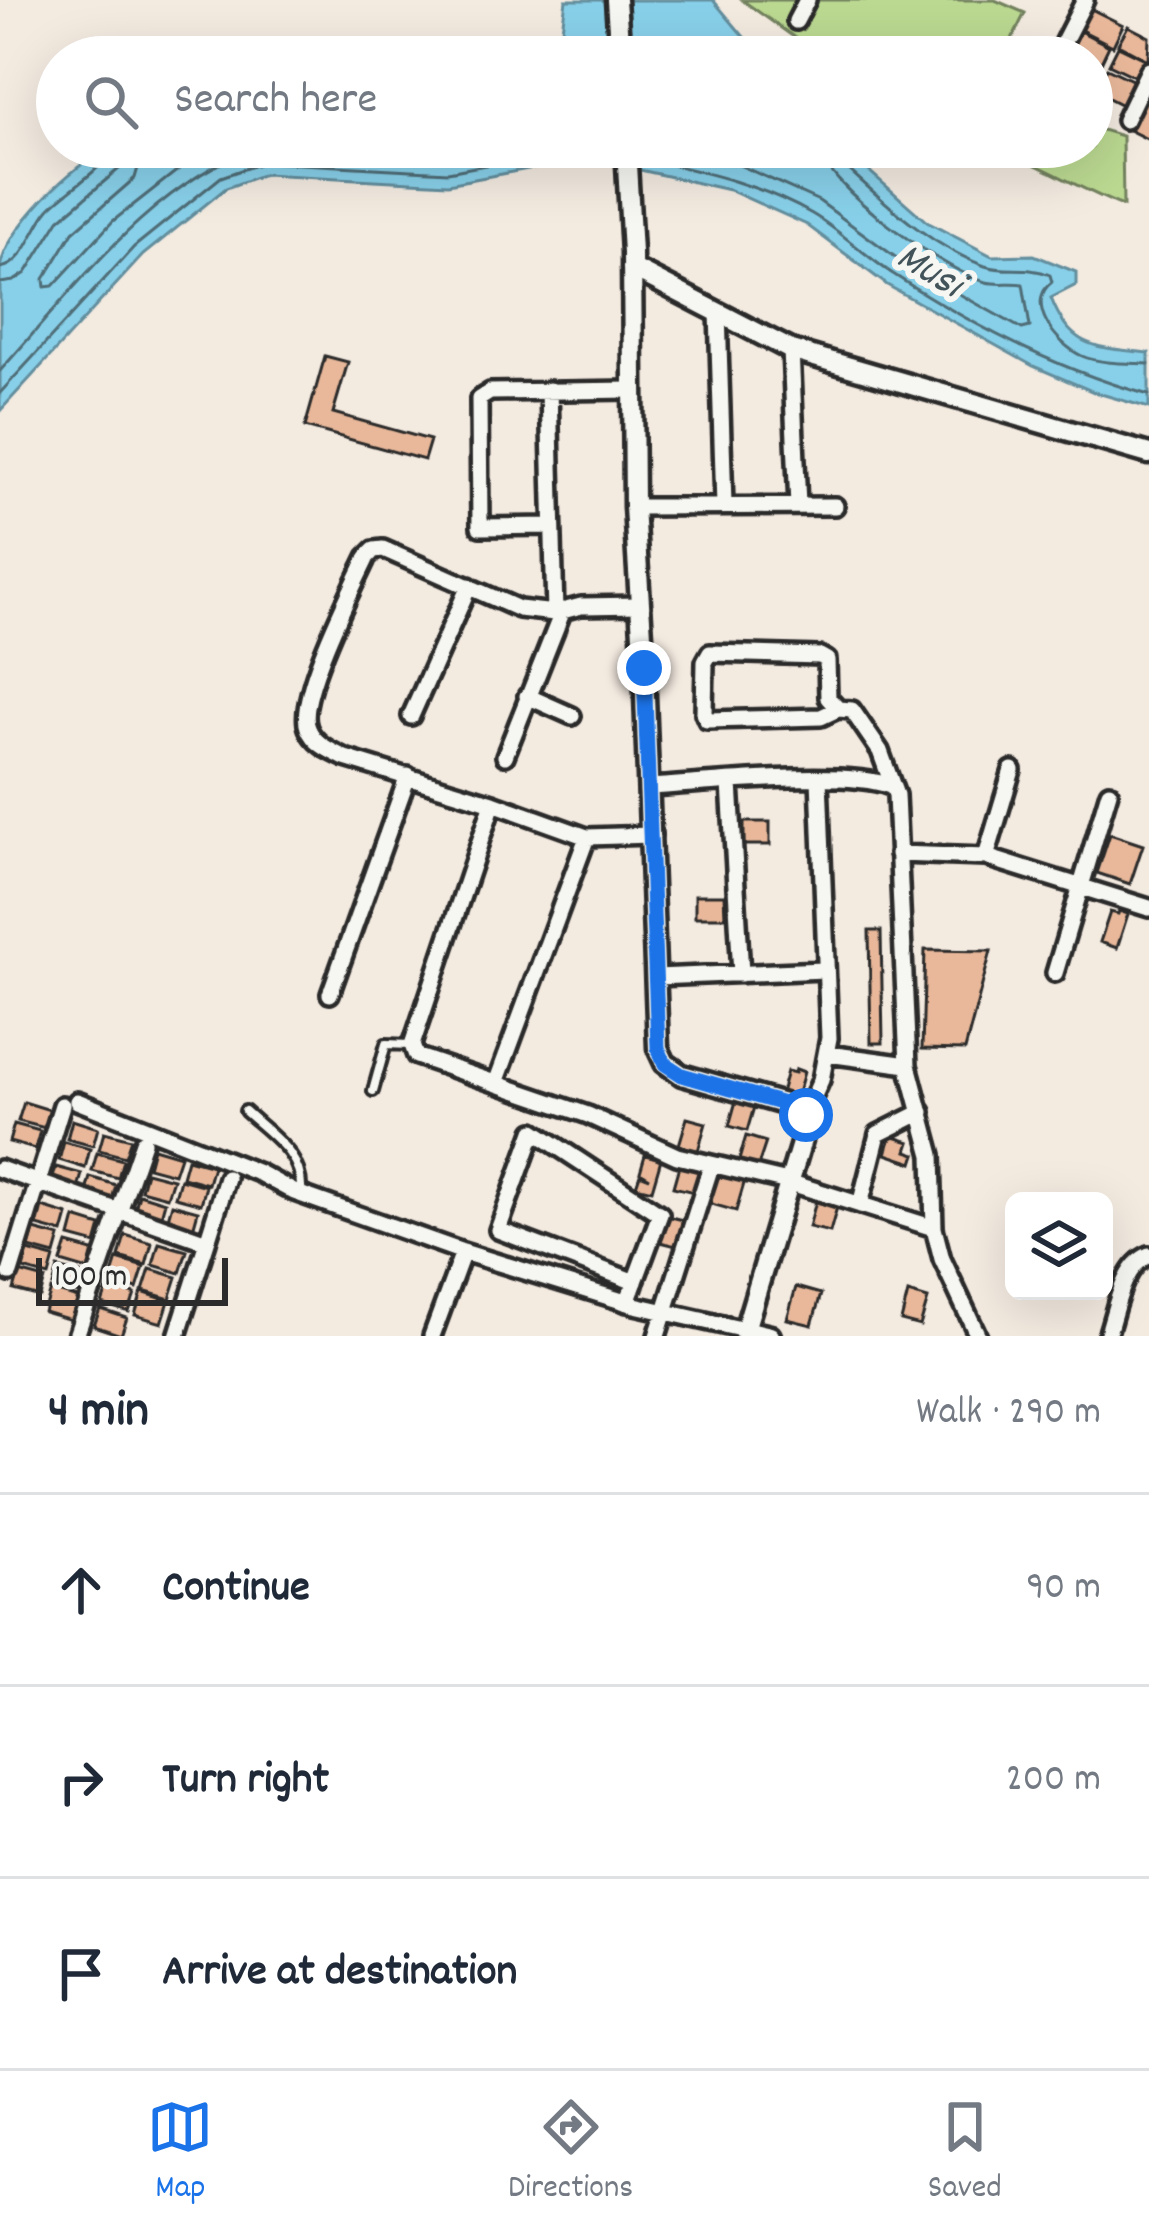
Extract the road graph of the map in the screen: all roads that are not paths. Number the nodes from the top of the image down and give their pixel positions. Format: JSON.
{"nodes":[{"id":1,"x":616,"y":0,"type":"edge"},
{"id":2,"x":807,"y":0,"type":"edge"},
{"id":3,"x":1084,"y":0,"type":"edge"},
{"id":4,"x":796,"y":21,"type":"dead end"},
{"id":5,"x":619,"y":36,"type":"edge"},
{"id":6,"x":1066,"y":36,"type":"edge"},
{"id":7,"x":1149,"y":70,"type":"edge"},
{"id":8,"x":1144,"y":93,"type":"edge"},
{"id":9,"x":1125,"y":120,"type":"dead end"},
{"id":10,"x":627,"y":168,"type":"edge"},
{"id":11,"x":632,"y":261,"type":"junction"},
{"id":12,"x":718,"y":312,"type":"junction"},
{"id":13,"x":791,"y":350,"type":"junction"},
{"id":14,"x":549,"y":390,"type":"junction"},
{"id":15,"x":632,"y":390,"type":"junction"},
{"id":16,"x":1149,"y":454,"type":"edge"},
{"id":17,"x":724,"y":506,"type":"junction"},
{"id":18,"x":798,"y":506,"type":"junction"},
{"id":19,"x":836,"y":506,"type":"dead end"},
{"id":20,"x":634,"y":507,"type":"junction"},
{"id":21,"x":551,"y":526,"type":"junction"},
{"id":22,"x":469,"y":586,"type":"junction"},
{"id":23,"x":640,"y":605,"type":"junction"},
{"id":24,"x":559,"y":611,"type":"junction"},
{"id":25,"x":527,"y":696,"type":"junction"},
{"id":26,"x":838,"y":709,"type":"junction"},
{"id":27,"x":411,"y":716,"type":"dead end"},
{"id":28,"x":572,"y":716,"type":"dead end"},
{"id":29,"x":505,"y":756,"type":"dead end"},
{"id":30,"x":1012,"y":770,"type":"dead end"},
{"id":31,"x":408,"y":776,"type":"junction"},
{"id":32,"x":819,"y":779,"type":"junction"},
{"id":33,"x":730,"y":783,"type":"junction"},
{"id":34,"x":890,"y":785,"type":"junction"},
{"id":35,"x":650,"y":787,"type":"junction"},
{"id":36,"x":1109,"y":792,"type":"dead end"},
{"id":37,"x":493,"y":803,"type":"junction"},
{"id":38,"x":652,"y":835,"type":"junction"},
{"id":39,"x":587,"y":837,"type":"junction"},
{"id":40,"x":898,"y":854,"type":"junction"},
{"id":41,"x":986,"y":857,"type":"junction"},
{"id":42,"x":1078,"y":887,"type":"junction"},
{"id":43,"x":1149,"y":908,"type":"edge"},
{"id":44,"x":824,"y":970,"type":"junction"},
{"id":45,"x":1055,"y":973,"type":"dead end"},
{"id":46,"x":741,"y":974,"type":"junction"},
{"id":47,"x":656,"y":976,"type":"junction"},
{"id":48,"x":330,"y":994,"type":"dead end"},
{"id":49,"x":412,"y":1045,"type":"junction"},
{"id":50,"x":828,"y":1054,"type":"junction"},
{"id":51,"x":908,"y":1065,"type":"junction"},
{"id":52,"x":496,"y":1083,"type":"junction"},
{"id":53,"x":373,"y":1091,"type":"dead end"},
{"id":54,"x":245,"y":1112,"type":"dead end"},
{"id":55,"x":922,"y":1112,"type":"junction"},
{"id":56,"x":806,"y":1115,"type":"junction"},
{"id":57,"x":143,"y":1142,"type":"dead end"},
{"id":58,"x":711,"y":1166,"type":"junction"},
{"id":59,"x":0,"y":1169,"type":"edge"},
{"id":60,"x":227,"y":1178,"type":"dead end"},
{"id":61,"x":37,"y":1183,"type":"junction"},
{"id":62,"x":788,"y":1183,"type":"junction"},
{"id":63,"x":301,"y":1194,"type":"junction"},
{"id":64,"x":860,"y":1205,"type":"junction"},
{"id":65,"x":121,"y":1212,"type":"junction"},
{"id":66,"x":934,"y":1228,"type":"junction"},
{"id":67,"x":207,"y":1242,"type":"junction"},
{"id":68,"x":463,"y":1252,"type":"junction"},
{"id":69,"x":1149,"y":1255,"type":"edge"},
{"id":70,"x":10,"y":1273,"type":"dead end"},
{"id":71,"x":635,"y":1282,"type":"junction"},
{"id":72,"x":627,"y":1303,"type":"junction"},
{"id":73,"x":664,"y":1312,"type":"junction"},
{"id":74,"x":744,"y":1333,"type":"edge"},
{"id":75,"x":76,"y":1336,"type":"edge"},
{"id":76,"x":177,"y":1336,"type":"edge"},
{"id":77,"x":432,"y":1336,"type":"edge"},
{"id":78,"x":657,"y":1336,"type":"edge"},
{"id":79,"x":770,"y":1336,"type":"edge"},
{"id":80,"x":978,"y":1336,"type":"edge"},
{"id":81,"x":1107,"y":1336,"type":"edge"}],
"edges":[{"from":1,"to":5,"type":"street"},
{"from":2,"to":4,"type":"street"},
{"from":3,"to":6,"type":"street"},
{"from":7,"to":8,"type":"street"},
{"from":8,"to":9,"type":"street"},
{"from":10,"to":11,"type":"street"},
{"from":11,"to":12,"type":"street"},
{"from":11,"to":15,"type":"street"},
{"from":12,"to":13,"type":"street"},
{"from":12,"to":17,"type":"street"},
{"from":13,"to":16,"type":"street"},
{"from":13,"to":18,"type":"street"},
{"from":14,"to":15,"type":"street"},
{"from":14,"to":21,"type":"street"},
{"from":14,"to":21,"type":"street"},
{"from":15,"to":20,"type":"street"},
{"from":17,"to":18,"type":"street"},
{"from":17,"to":20,"type":"street"},
{"from":18,"to":19,"type":"street"},
{"from":20,"to":23,"type":"street"},
{"from":21,"to":24,"type":"street"},
{"from":22,"to":24,"type":"street"},
{"from":22,"to":27,"type":"street"},
{"from":22,"to":31,"type":"street"},
{"from":23,"to":24,"type":"street"},
{"from":23,"to":35,"type":"street"},
{"from":24,"to":25,"type":"street"},
{"from":25,"to":28,"type":"street"},
{"from":25,"to":29,"type":"street"},
{"from":26,"to":26,"type":"street"},
{"from":26,"to":34,"type":"street"},
{"from":30,"to":41,"type":"street"},
{"from":31,"to":37,"type":"street"},
{"from":31,"to":48,"type":"street"},
{"from":32,"to":33,"type":"street"},
{"from":32,"to":34,"type":"street"},
{"from":32,"to":44,"type":"street"},
{"from":33,"to":35,"type":"street"},
{"from":33,"to":46,"type":"street"},
{"from":34,"to":40,"type":"street"},
{"from":35,"to":38,"type":"street"},
{"from":36,"to":42,"type":"street"},
{"from":37,"to":39,"type":"street"},
{"from":37,"to":49,"type":"street"},
{"from":38,"to":39,"type":"street"},
{"from":38,"to":47,"type":"street"},
{"from":39,"to":52,"type":"street"},
{"from":40,"to":41,"type":"street"},
{"from":40,"to":51,"type":"street"},
{"from":41,"to":42,"type":"street"},
{"from":42,"to":43,"type":"street"},
{"from":42,"to":45,"type":"street"},
{"from":44,"to":46,"type":"street"},
{"from":44,"to":50,"type":"street"},
{"from":46,"to":47,"type":"street"},
{"from":47,"to":56,"type":"street"},
{"from":49,"to":52,"type":"street"},
{"from":49,"to":53,"type":"lane"},
{"from":50,"to":51,"type":"street"},
{"from":50,"to":56,"type":"street"},
{"from":51,"to":55,"type":"street"},
{"from":52,"to":58,"type":"street"},
{"from":54,"to":63,"type":"lane"},
{"from":55,"to":64,"type":"street"},
{"from":55,"to":66,"type":"street"},
{"from":56,"to":62,"type":"street"},
{"from":57,"to":65,"type":"street"},
{"from":58,"to":62,"type":"street"},
{"from":58,"to":73,"type":"street"},
{"from":59,"to":61,"type":"street"},
{"from":60,"to":67,"type":"street"},
{"from":61,"to":63,"type":"street"},
{"from":61,"to":65,"type":"street"},
{"from":61,"to":70,"type":"street"},
{"from":62,"to":64,"type":"street"},
{"from":62,"to":74,"type":"street"},
{"from":63,"to":68,"type":"street"},
{"from":64,"to":66,"type":"street"},
{"from":65,"to":67,"type":"street"},
{"from":65,"to":75,"type":"street"},
{"from":66,"to":80,"type":"street"},
{"from":67,"to":76,"type":"street"},
{"from":68,"to":72,"type":"street"},
{"from":68,"to":77,"type":"street"},
{"from":69,"to":81,"type":"street"},
{"from":71,"to":71,"type":"street"},
{"from":71,"to":72,"type":"street"},
{"from":72,"to":73,"type":"street"},
{"from":73,"to":74,"type":"street"},
{"from":73,"to":78,"type":"street"},
{"from":74,"to":79,"type":"street"}]}
